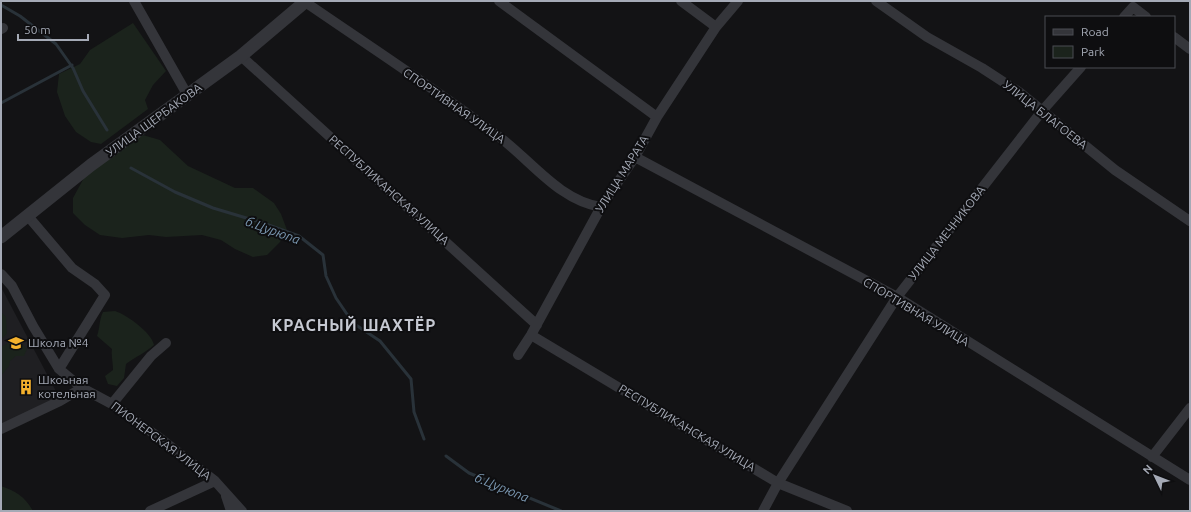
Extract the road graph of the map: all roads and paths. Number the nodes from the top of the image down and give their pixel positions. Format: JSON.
{"nodes":[{"id":1,"x":134,"y":1,"type":"edge"},
{"id":2,"x":306,"y":1,"type":"edge"},
{"id":3,"x":500,"y":1,"type":"edge"},
{"id":4,"x":681,"y":1,"type":"edge"},
{"id":5,"x":738,"y":1,"type":"edge"},
{"id":6,"x":876,"y":1,"type":"edge"},
{"id":7,"x":1125,"y":16,"type":"edge"},
{"id":8,"x":1145,"y":16,"type":"edge"},
{"id":9,"x":716,"y":27,"type":"junction"},
{"id":10,"x":1175,"y":38,"type":"edge"},
{"id":11,"x":1190,"y":49,"type":"edge"},
{"id":12,"x":241,"y":56,"type":"junction"},
{"id":13,"x":1080,"y":68,"type":"edge"},
{"id":14,"x":188,"y":96,"type":"junction"},
{"id":15,"x":1042,"y":112,"type":"junction"},
{"id":16,"x":657,"y":117,"type":"junction"},
{"id":17,"x":635,"y":157,"type":"junction"},
{"id":18,"x":601,"y":207,"type":"junction"},
{"id":19,"x":27,"y":215,"type":"junction"},
{"id":20,"x":1190,"y":221,"type":"edge"},
{"id":21,"x":1,"y":237,"type":"edge"},
{"id":22,"x":1,"y":274,"type":"edge"},
{"id":23,"x":897,"y":297,"type":"junction"},
{"id":24,"x":537,"y":324,"type":"junction"},
{"id":25,"x":531,"y":335,"type":"junction"},
{"id":26,"x":166,"y":343,"type":"dead end"},
{"id":27,"x":518,"y":355,"type":"dead end"},
{"id":28,"x":59,"y":369,"type":"junction"},
{"id":29,"x":82,"y":388,"type":"junction"},
{"id":30,"x":112,"y":404,"type":"junction"},
{"id":31,"x":1190,"y":408,"type":"edge"},
{"id":32,"x":1,"y":429,"type":"edge"},
{"id":33,"x":1152,"y":458,"type":"junction"},
{"id":34,"x":1190,"y":480,"type":"edge"},
{"id":35,"x":215,"y":481,"type":"junction"},
{"id":36,"x":778,"y":483,"type":"junction"},
{"id":37,"x":225,"y":492,"type":"junction"},
{"id":38,"x":150,"y":511,"type":"edge"},
{"id":39,"x":231,"y":511,"type":"edge"},
{"id":40,"x":242,"y":511,"type":"edge"},
{"id":41,"x":763,"y":511,"type":"edge"},
{"id":42,"x":847,"y":511,"type":"edge"}],
"edges":[{"from":1,"to":14,"type":"street"},
{"from":2,"to":12,"type":"street","name":"УЛИЦА ЩЕРБАКОВА"},
{"from":2,"to":18,"type":"street","name":"СПОРТИВНАЯ УЛИЦА"},
{"from":3,"to":16,"type":"street"},
{"from":4,"to":9,"type":"street"},
{"from":5,"to":9,"type":"street","name":"УЛИЦА МАРАТА"},
{"from":6,"to":15,"type":"street","name":"УЛИЦА БЛАГОЕВА"},
{"from":7,"to":8,"type":"street"},
{"from":9,"to":16,"type":"street","name":"УЛИЦА МАРАТА"},
{"from":10,"to":11,"type":"street"},
{"from":12,"to":14,"type":"street","name":"УЛИЦА ЩЕРБАКОВА"},
{"from":12,"to":24,"type":"street","name":"РЕСПУБЛИКАНСКАЯ УЛИЦА"},
{"from":13,"to":15,"type":"street","name":"УЛИЦА МЕЧНИКОВА"},
{"from":14,"to":19,"type":"street","name":"УЛИЦА ЩЕРБАКОВА"},
{"from":15,"to":20,"type":"street","name":"УЛИЦА БЛАГОЕВА"},
{"from":15,"to":23,"type":"street","name":"УЛИЦА МЕЧНИКОВА"},
{"from":16,"to":17,"type":"street","name":"УЛИЦА МАРАТА"},
{"from":17,"to":18,"type":"street","name":"УЛИЦА МАРАТА"},
{"from":17,"to":23,"type":"street","name":"СПОРТИВНАЯ УЛИЦА"},
{"from":18,"to":24,"type":"street","name":"УЛИЦА МАРАТА"},
{"from":19,"to":21,"type":"street","name":"УЛИЦА ЩЕРБАКОВА"},
{"from":19,"to":28,"type":"street"},
{"from":22,"to":28,"type":"street","name":"ПИОНЕРСКАЯ УЛИЦА"},
{"from":23,"to":33,"type":"street","name":"СПОРТИВНАЯ УЛИЦА"},
{"from":23,"to":36,"type":"street","name":"УЛИЦА МЕЧНИКОВА"},
{"from":24,"to":25,"type":"street","name":"УЛИЦА МАРАТА"},
{"from":25,"to":27,"type":"street","name":"УЛИЦА МАРАТА"},
{"from":25,"to":36,"type":"street","name":"РЕСПУБЛИКАНСКАЯ УЛИЦА"},
{"from":26,"to":30,"type":"street"},
{"from":28,"to":29,"type":"street","name":"ПИОНЕРСКАЯ УЛИЦА"},
{"from":29,"to":30,"type":"street","name":"ПИОНЕРСКАЯ УЛИЦА"},
{"from":29,"to":32,"type":"street"},
{"from":30,"to":35,"type":"street","name":"ПИОНЕРСКАЯ УЛИЦА"},
{"from":31,"to":33,"type":"street"},
{"from":33,"to":34,"type":"street","name":"СПОРТИВНАЯ УЛИЦА"},
{"from":35,"to":37,"type":"street","name":"ПИОНЕРСКАЯ УЛИЦА"},
{"from":35,"to":38,"type":"street"},
{"from":36,"to":41,"type":"street","name":"УЛИЦА МЕЧНИКОВА"},
{"from":36,"to":42,"type":"street","name":"РЕСПУБЛИКАНСКАЯ УЛИЦА"},
{"from":37,"to":39,"type":"street"},
{"from":37,"to":40,"type":"street","name":"ПИОНЕРСКАЯ УЛИЦА"}]}
